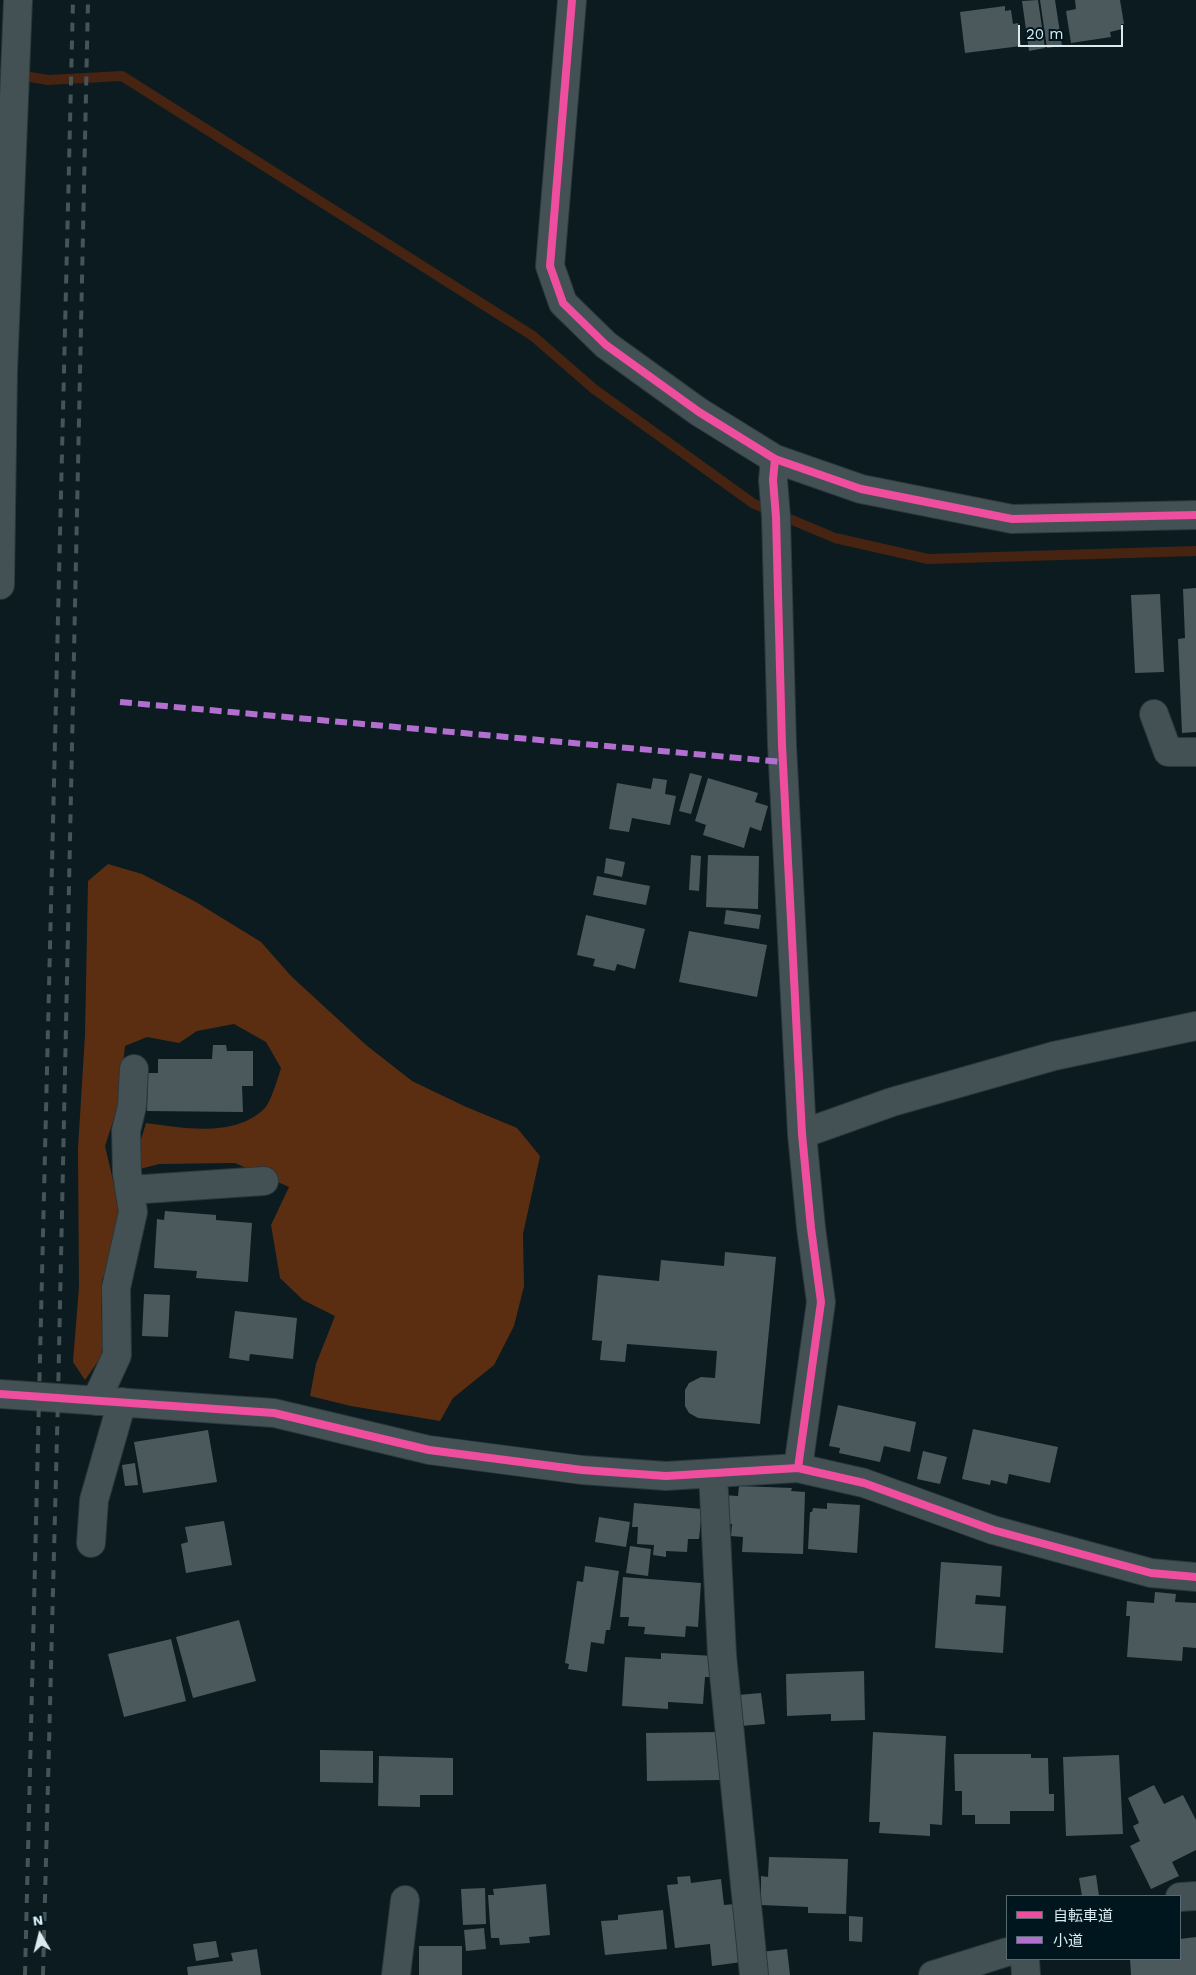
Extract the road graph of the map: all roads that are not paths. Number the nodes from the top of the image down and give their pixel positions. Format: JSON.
{"nodes":[{"id":1,"x":18,"y":0,"type":"edge"},
{"id":2,"x":572,"y":0,"type":"edge"},
{"id":3,"x":11,"y":50,"type":"edge"},
{"id":4,"x":2,"y":370,"type":"edge"},
{"id":5,"x":776,"y":459,"type":"junction"},
{"id":6,"x":1196,"y":515,"type":"edge"},
{"id":7,"x":0,"y":585,"type":"edge"},
{"id":8,"x":1154,"y":714,"type":"dead end"},
{"id":9,"x":1196,"y":752,"type":"edge"},
{"id":10,"x":1196,"y":1026,"type":"edge"},
{"id":11,"x":134,"y":1069,"type":"dead end"},
{"id":12,"x":802,"y":1134,"type":"junction"},
{"id":13,"x":264,"y":1181,"type":"dead end"},
{"id":14,"x":130,"y":1190,"type":"junction"},
{"id":15,"x":0,"y":1394,"type":"edge"},
{"id":16,"x":109,"y":1401,"type":"junction"},
{"id":17,"x":798,"y":1468,"type":"junction"},
{"id":18,"x":712,"y":1473,"type":"junction"},
{"id":19,"x":91,"y":1543,"type":"dead end"},
{"id":20,"x":1196,"y":1577,"type":"edge"},
{"id":21,"x":1196,"y":1896,"type":"edge"},
{"id":22,"x":1181,"y":1897,"type":"edge"},
{"id":23,"x":405,"y":1900,"type":"dead end"},
{"id":24,"x":1006,"y":1952,"type":"edge"},
{"id":25,"x":1025,"y":1960,"type":"edge"},
{"id":26,"x":396,"y":1975,"type":"edge"},
{"id":27,"x":754,"y":1975,"type":"edge"},
{"id":28,"x":933,"y":1975,"type":"edge"},
{"id":29,"x":1026,"y":1975,"type":"edge"}],
"edges":[{"from":1,"to":3,"type":"street"},
{"from":2,"to":5,"type":"street"},
{"from":3,"to":4,"type":"street"},
{"from":4,"to":7,"type":"street"},
{"from":5,"to":6,"type":"street"},
{"from":5,"to":12,"type":"street"},
{"from":8,"to":9,"type":"street"},
{"from":10,"to":12,"type":"street"},
{"from":11,"to":14,"type":"street"},
{"from":12,"to":17,"type":"street"},
{"from":13,"to":14,"type":"street"},
{"from":14,"to":16,"type":"street"},
{"from":15,"to":16,"type":"street"},
{"from":16,"to":18,"type":"street"},
{"from":16,"to":19,"type":"street"},
{"from":17,"to":18,"type":"street"},
{"from":17,"to":20,"type":"street"},
{"from":18,"to":27,"type":"street"},
{"from":21,"to":22,"type":"street"},
{"from":23,"to":26,"type":"street"},
{"from":24,"to":28,"type":"street"},
{"from":25,"to":29,"type":"street"}]}
